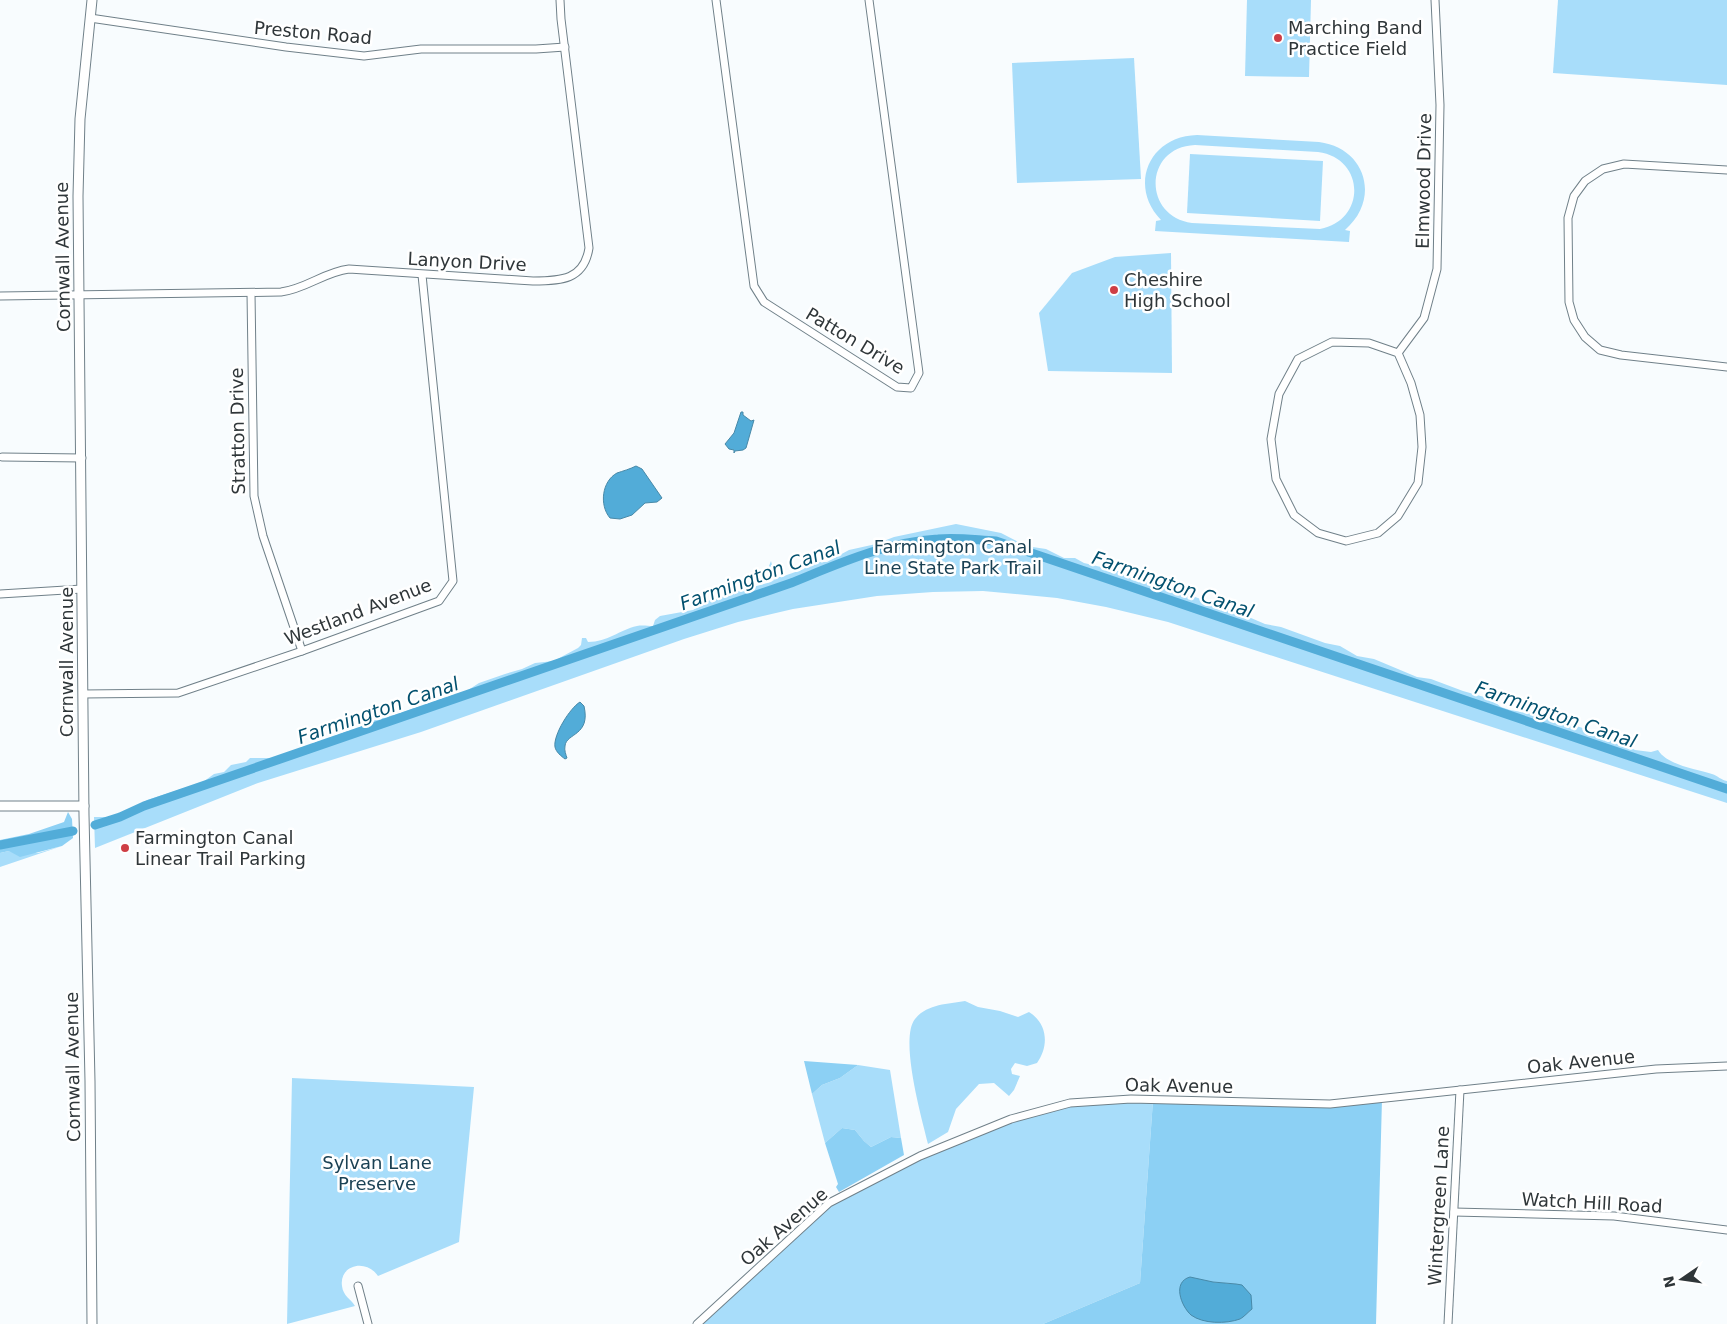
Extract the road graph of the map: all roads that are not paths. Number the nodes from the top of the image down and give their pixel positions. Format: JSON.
{"nodes":[{"id":1,"x":92,"y":0,"type":"edge"},
{"id":2,"x":560,"y":0,"type":"edge"},
{"id":3,"x":716,"y":0,"type":"edge"},
{"id":4,"x":869,"y":0,"type":"edge"},
{"id":5,"x":1435,"y":0,"type":"edge"},
{"id":6,"x":90,"y":18,"type":"junction"},
{"id":7,"x":564,"y":46,"type":"junction"},
{"id":8,"x":1727,"y":170,"type":"edge"},
{"id":9,"x":422,"y":275,"type":"junction"},
{"id":10,"x":251,"y":293,"type":"junction"},
{"id":11,"x":80,"y":295,"type":"junction"},
{"id":12,"x":0,"y":296,"type":"edge"},
{"id":13,"x":1398,"y":353,"type":"junction"},
{"id":14,"x":1727,"y":367,"type":"edge"},
{"id":15,"x":2,"y":457,"type":"dead end"},
{"id":16,"x":82,"y":458,"type":"junction"},
{"id":17,"x":82,"y":589,"type":"junction"},
{"id":18,"x":0,"y":594,"type":"edge"},
{"id":19,"x":302,"y":650,"type":"junction"},
{"id":20,"x":83,"y":694,"type":"junction"},
{"id":21,"x":0,"y":806,"type":"edge"},
{"id":22,"x":84,"y":806,"type":"junction"},
{"id":23,"x":1727,"y":1066,"type":"edge"},
{"id":24,"x":1460,"y":1090,"type":"junction"},
{"id":25,"x":1454,"y":1212,"type":"junction"},
{"id":26,"x":1727,"y":1230,"type":"edge"},
{"id":27,"x":358,"y":1286,"type":"dead end"},
{"id":28,"x":92,"y":1324,"type":"edge"},
{"id":29,"x":368,"y":1324,"type":"edge"},
{"id":30,"x":697,"y":1324,"type":"edge"},
{"id":31,"x":1448,"y":1324,"type":"edge"}],
"edges":[{"from":1,"to":6,"type":"street","name":"Cornwall Avenue"},
{"from":2,"to":7,"type":"street","name":"Lanyon Drive"},
{"from":3,"to":4,"type":"street","name":"Patton Drive"},
{"from":5,"to":13,"type":"street","name":"Elmwood Drive"},
{"from":6,"to":7,"type":"street","name":"Preston Road"},
{"from":6,"to":11,"type":"street","name":"Cornwall Avenue"},
{"from":7,"to":9,"type":"street","name":"Lanyon Drive"},
{"from":8,"to":14,"type":"street"},
{"from":9,"to":10,"type":"street","name":"Lanyon Drive"},
{"from":9,"to":19,"type":"street","name":"Westland Avenue"},
{"from":10,"to":11,"type":"street","name":"Lanyon Drive"},
{"from":10,"to":19,"type":"street","name":"Stratton Drive"},
{"from":11,"to":12,"type":"street","name":"Lanyon Drive"},
{"from":11,"to":16,"type":"street","name":"Cornwall Avenue"},
{"from":13,"to":13,"type":"street"},
{"from":15,"to":16,"type":"street"},
{"from":16,"to":17,"type":"street","name":"Cornwall Avenue"},
{"from":17,"to":18,"type":"street"},
{"from":17,"to":20,"type":"street","name":"Cornwall Avenue"},
{"from":19,"to":20,"type":"street","name":"Westland Avenue"},
{"from":20,"to":22,"type":"street","name":"Cornwall Avenue"},
{"from":21,"to":22,"type":"street"},
{"from":22,"to":28,"type":"street","name":"Cornwall Avenue"},
{"from":23,"to":24,"type":"street","name":"Oak Avenue"},
{"from":24,"to":25,"type":"street","name":"Wintergreen Lane"},
{"from":24,"to":30,"type":"street","name":"Oak Avenue"},
{"from":25,"to":26,"type":"street","name":"Watch Hill Road"},
{"from":25,"to":31,"type":"street","name":"Wintergreen Lane"},
{"from":27,"to":29,"type":"street"}]}
